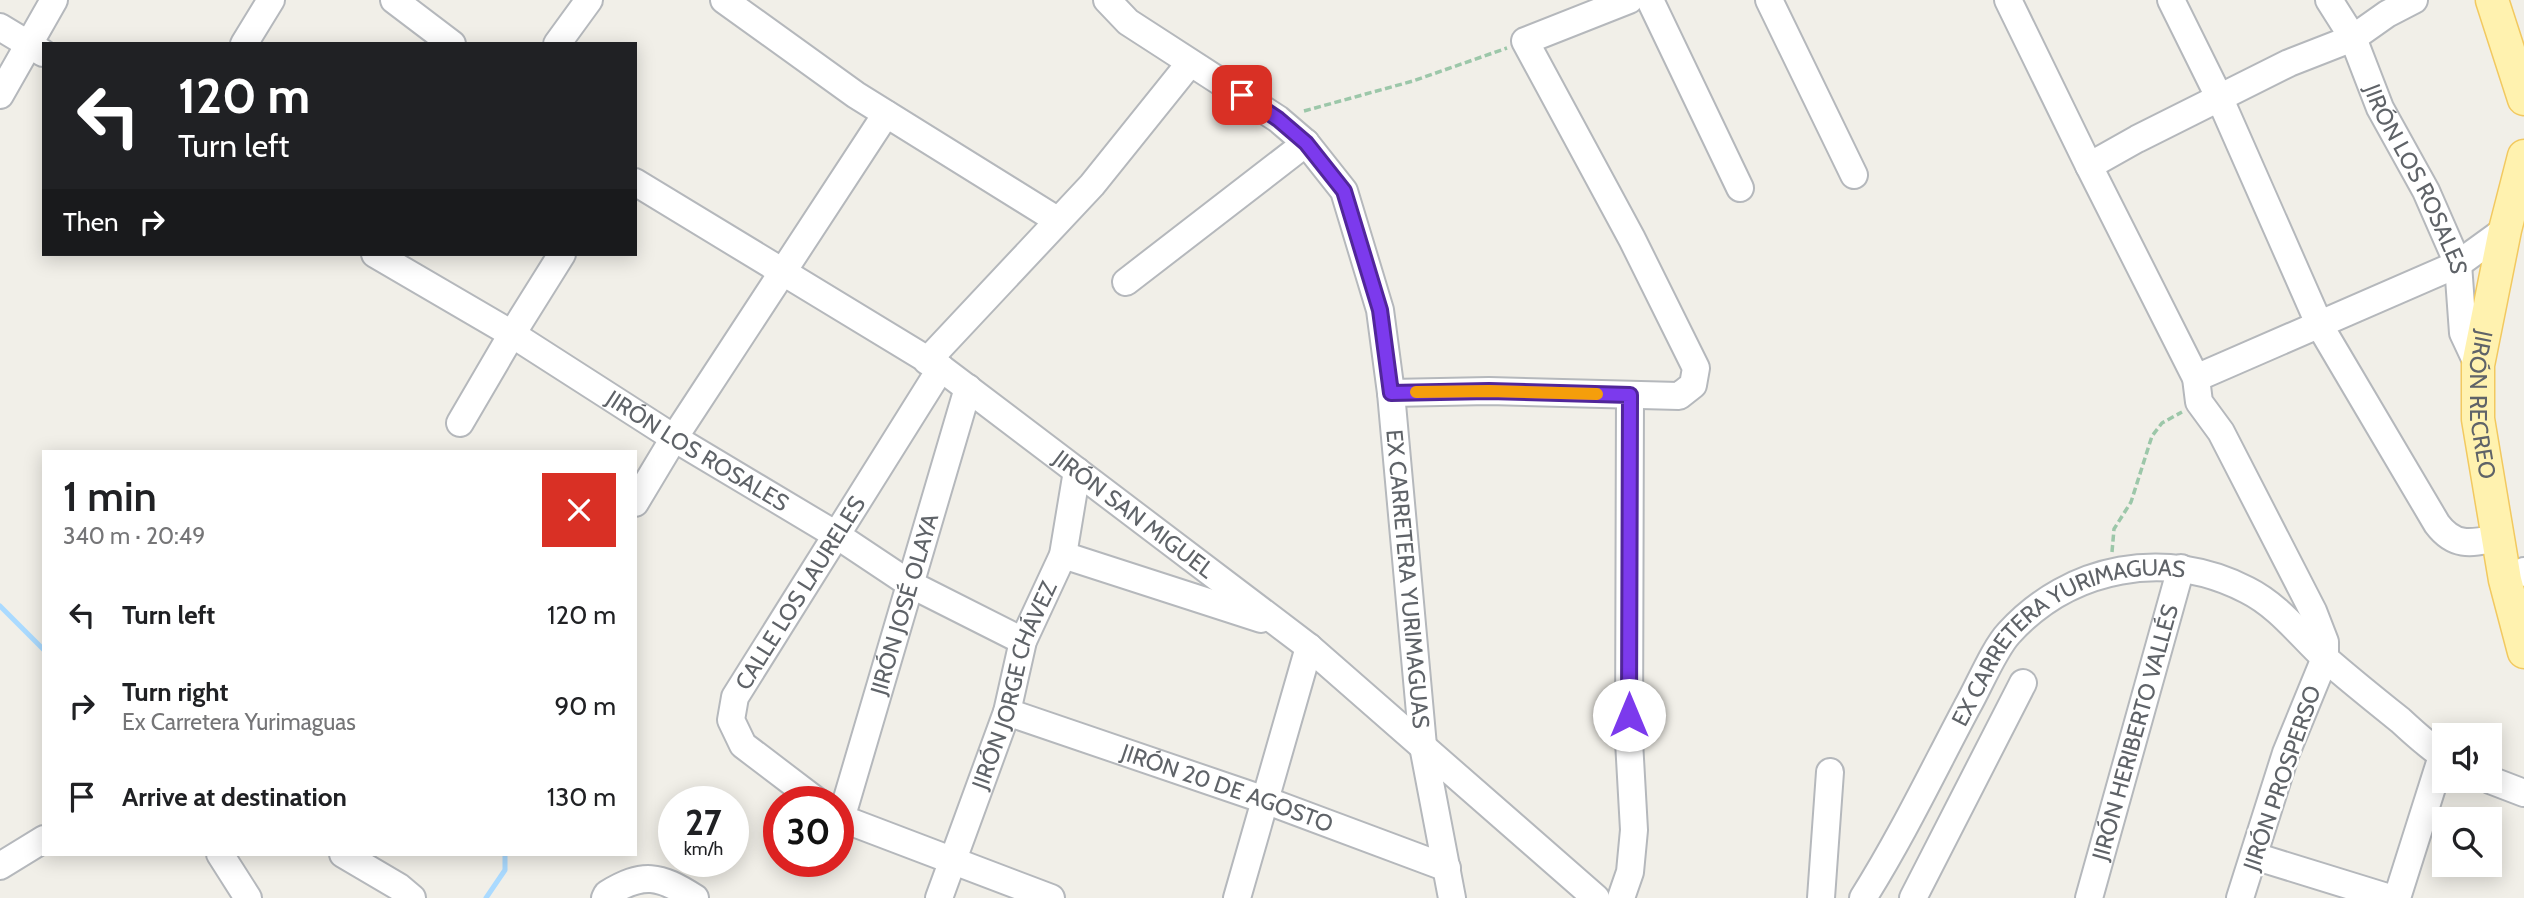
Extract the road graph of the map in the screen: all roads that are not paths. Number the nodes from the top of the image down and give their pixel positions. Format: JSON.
{"nodes":[{"id":1,"x":54,"y":0,"type":"edge"},
{"id":2,"x":271,"y":0,"type":"edge"},
{"id":3,"x":394,"y":0,"type":"edge"},
{"id":4,"x":589,"y":0,"type":"edge"},
{"id":5,"x":724,"y":0,"type":"edge"},
{"id":6,"x":1107,"y":0,"type":"edge"},
{"id":7,"x":1629,"y":0,"type":"edge"},
{"id":8,"x":1650,"y":0,"type":"edge"},
{"id":9,"x":1769,"y":0,"type":"edge"},
{"id":10,"x":2008,"y":0,"type":"edge"},
{"id":11,"x":2171,"y":0,"type":"edge"},
{"id":12,"x":2329,"y":0,"type":"edge"},
{"id":13,"x":2414,"y":0,"type":"edge"},
{"id":14,"x":2492,"y":0,"type":"edge"},
{"id":15,"x":0,"y":27,"type":"edge"},
{"id":16,"x":2353,"y":38,"type":"junction"},
{"id":17,"x":245,"y":42,"type":"edge"},
{"id":18,"x":449,"y":42,"type":"edge"},
{"id":19,"x":558,"y":42,"type":"edge"},
{"id":20,"x":36,"y":49,"type":"edge"},
{"id":21,"x":1190,"y":63,"type":"junction"},
{"id":22,"x":0,"y":96,"type":"edge"},
{"id":23,"x":2220,"y":99,"type":"junction"},
{"id":24,"x":2524,"y":99,"type":"edge"},
{"id":25,"x":886,"y":114,"type":"junction"},
{"id":26,"x":1306,"y":143,"type":"junction"},
{"id":27,"x":2524,"y":156,"type":"edge"},
{"id":28,"x":2089,"y":166,"type":"junction"},
{"id":29,"x":1853,"y":175,"type":"dead end"},
{"id":30,"x":637,"y":183,"type":"edge"},
{"id":31,"x":1740,"y":188,"type":"dead end"},
{"id":32,"x":1057,"y":220,"type":"junction"},
{"id":33,"x":2505,"y":230,"type":"junction"},
{"id":34,"x":378,"y":256,"type":"edge"},
{"id":35,"x":561,"y":256,"type":"edge"},
{"id":36,"x":2458,"y":264,"type":"junction"},
{"id":37,"x":782,"y":270,"type":"junction"},
{"id":38,"x":1126,"y":282,"type":"dead end"},
{"id":39,"x":2320,"y":326,"type":"junction"},
{"id":40,"x":512,"y":334,"type":"junction"},
{"id":41,"x":934,"y":364,"type":"junction"},
{"id":42,"x":2479,"y":365,"type":"junction"},
{"id":43,"x":968,"y":388,"type":"junction"},
{"id":44,"x":2198,"y":390,"type":"junction"},
{"id":45,"x":1391,"y":393,"type":"junction"},
{"id":46,"x":1630,"y":395,"type":"junction"},
{"id":47,"x":460,"y":423,"type":"dead end"},
{"id":48,"x":674,"y":438,"type":"junction"},
{"id":49,"x":1077,"y":471,"type":"junction"},
{"id":50,"x":637,"y":500,"type":"edge"},
{"id":51,"x":838,"y":536,"type":"junction"},
{"id":52,"x":2498,"y":538,"type":"junction"},
{"id":53,"x":1063,"y":555,"type":"junction"},
{"id":54,"x":2181,"y":568,"type":"junction"},
{"id":55,"x":2514,"y":576,"type":"edge"},
{"id":56,"x":910,"y":584,"type":"junction"},
{"id":57,"x":1280,"y":625,"type":"junction"},
{"id":58,"x":1023,"y":641,"type":"junction"},
{"id":59,"x":1309,"y":647,"type":"junction"},
{"id":60,"x":2524,"y":652,"type":"edge"},
{"id":61,"x":2325,"y":658,"type":"junction"},
{"id":62,"x":2023,"y":683,"type":"dead end"},
{"id":63,"x":1007,"y":712,"type":"junction"},
{"id":64,"x":1423,"y":746,"type":"junction"},
{"id":65,"x":2432,"y":748,"type":"edge"},
{"id":66,"x":1830,"y":772,"type":"dead end"},
{"id":67,"x":2502,"y":785,"type":"edge"},
{"id":68,"x":797,"y":786,"type":"edge"},
{"id":69,"x":850,"y":786,"type":"edge"},
{"id":70,"x":2432,"y":791,"type":"edge"},
{"id":71,"x":2524,"y":793,"type":"edge"},
{"id":72,"x":1265,"y":800,"type":"junction"},
{"id":73,"x":854,"y":824,"type":"edge"},
{"id":74,"x":42,"y":840,"type":"edge"},
{"id":75,"x":221,"y":856,"type":"edge"},
{"id":76,"x":346,"y":856,"type":"edge"},
{"id":77,"x":2253,"y":856,"type":"junction"},
{"id":78,"x":952,"y":862,"type":"junction"},
{"id":79,"x":0,"y":866,"type":"edge"},
{"id":80,"x":1447,"y":868,"type":"junction"},
{"id":81,"x":248,"y":898,"type":"edge"},
{"id":82,"x":412,"y":898,"type":"edge"},
{"id":83,"x":605,"y":898,"type":"edge"},
{"id":84,"x":695,"y":898,"type":"edge"},
{"id":85,"x":939,"y":898,"type":"edge"},
{"id":86,"x":1051,"y":898,"type":"edge"},
{"id":87,"x":1237,"y":898,"type":"edge"},
{"id":88,"x":1452,"y":898,"type":"edge"},
{"id":89,"x":1596,"y":898,"type":"edge"},
{"id":90,"x":1621,"y":898,"type":"edge"},
{"id":91,"x":1821,"y":898,"type":"edge"},
{"id":92,"x":1863,"y":898,"type":"edge"},
{"id":93,"x":1913,"y":898,"type":"edge"},
{"id":94,"x":2089,"y":898,"type":"edge"},
{"id":95,"x":2240,"y":898,"type":"edge"},
{"id":96,"x":2390,"y":898,"type":"edge"},
{"id":97,"x":2397,"y":898,"type":"edge"}],
"edges":[{"from":1,"to":20,"type":"street"},
{"from":2,"to":17,"type":"street"},
{"from":3,"to":18,"type":"street"},
{"from":4,"to":19,"type":"street"},
{"from":5,"to":25,"type":"street"},
{"from":6,"to":21,"type":"street","name":"EX CARRETERA YURIMAGUAS"},
{"from":7,"to":46,"type":"street"},
{"from":8,"to":31,"type":"street"},
{"from":9,"to":29,"type":"street"},
{"from":10,"to":28,"type":"street"},
{"from":11,"to":23,"type":"street"},
{"from":12,"to":16,"type":"street","name":"JIRÓN LOS ROSALES"},
{"from":13,"to":16,"type":"street"},
{"from":14,"to":24,"type":"main road"},
{"from":15,"to":20,"type":"street"},
{"from":16,"to":23,"type":"street"},
{"from":16,"to":36,"type":"street","name":"JIRÓN LOS ROSALES"},
{"from":20,"to":22,"type":"street"},
{"from":21,"to":26,"type":"street","name":"EX CARRETERA YURIMAGUAS"},
{"from":21,"to":32,"type":"street","name":"CALLE LOS LAURELES"},
{"from":23,"to":28,"type":"street"},
{"from":23,"to":39,"type":"street"},
{"from":25,"to":32,"type":"street"},
{"from":25,"to":37,"type":"street"},
{"from":26,"to":38,"type":"street"},
{"from":26,"to":45,"type":"street","name":"EX CARRETERA YURIMAGUAS"},
{"from":27,"to":33,"type":"main road","name":"JIRÓN RECREO"},
{"from":28,"to":44,"type":"street"},
{"from":30,"to":37,"type":"street","name":"JIRÓN SAN MIGUEL"},
{"from":32,"to":41,"type":"street","name":"CALLE LOS LAURELES"},
{"from":33,"to":36,"type":"street"},
{"from":33,"to":42,"type":"main road","name":"JIRÓN RECREO"},
{"from":34,"to":40,"type":"street","name":"JIRÓN LOS ROSALES"},
{"from":35,"to":40,"type":"street"},
{"from":36,"to":39,"type":"street"},
{"from":36,"to":42,"type":"street","name":"JIRÓN LOS ROSALES"},
{"from":37,"to":41,"type":"street","name":"JIRÓN SAN MIGUEL"},
{"from":37,"to":48,"type":"street"},
{"from":39,"to":44,"type":"street"},
{"from":39,"to":52,"type":"street"},
{"from":40,"to":47,"type":"street"},
{"from":40,"to":48,"type":"street","name":"JIRÓN LOS ROSALES"},
{"from":41,"to":43,"type":"street","name":"JIRÓN SAN MIGUEL"},
{"from":41,"to":51,"type":"street","name":"CALLE LOS LAURELES"},
{"from":42,"to":52,"type":"main road","name":"JIRÓN RECREO"},
{"from":43,"to":49,"type":"street","name":"JIRÓN SAN MIGUEL"},
{"from":43,"to":56,"type":"street","name":"JIRÓN JOSÉ OLAYA"},
{"from":44,"to":61,"type":"street"},
{"from":45,"to":46,"type":"street"},
{"from":45,"to":64,"type":"street","name":"EX CARRETERA YURIMAGUAS"},
{"from":46,"to":90,"type":"street"},
{"from":48,"to":50,"type":"street"},
{"from":48,"to":51,"type":"street","name":"JIRÓN LOS ROSALES"},
{"from":49,"to":53,"type":"street","name":"JIRÓN JORGE CHÁVEZ"},
{"from":49,"to":57,"type":"street","name":"JIRÓN SAN MIGUEL"},
{"from":51,"to":56,"type":"street","name":"JIRÓN LOS ROSALES"},
{"from":51,"to":68,"type":"street","name":"CALLE LOS LAURELES"},
{"from":52,"to":55,"type":"main road","name":"JIRÓN RECREO"},
{"from":53,"to":57,"type":"street"},
{"from":53,"to":58,"type":"street","name":"JIRÓN JORGE CHÁVEZ"},
{"from":54,"to":61,"type":"street","name":"EX CARRETERA YURIMAGUAS"},
{"from":54,"to":92,"type":"street","name":"EX CARRETERA YURIMAGUAS"},
{"from":54,"to":94,"type":"street","name":"JIRÓN HERIBERTO VALLÉS"},
{"from":55,"to":60,"type":"main road","name":"JIRÓN RECREO"},
{"from":56,"to":58,"type":"street","name":"JIRÓN LOS ROSALES"},
{"from":56,"to":69,"type":"street","name":"JIRÓN JOSÉ OLAYA"},
{"from":57,"to":59,"type":"street","name":"JIRÓN SAN MIGUEL"},
{"from":58,"to":63,"type":"street","name":"JIRÓN JORGE CHÁVEZ"},
{"from":59,"to":64,"type":"street","name":"JIRÓN SAN MIGUEL"},
{"from":59,"to":72,"type":"street"},
{"from":61,"to":65,"type":"street","name":"EX CARRETERA YURIMAGUAS"},
{"from":61,"to":77,"type":"street","name":"JIRÓN PROSPERSO"},
{"from":62,"to":93,"type":"street"},
{"from":63,"to":72,"type":"street","name":"JIRÓN 20 DE AGOSTO"},
{"from":63,"to":78,"type":"street","name":"JIRÓN JORGE CHÁVEZ"},
{"from":64,"to":80,"type":"street","name":"EX CARRETERA YURIMAGUAS"},
{"from":64,"to":89,"type":"street","name":"JIRÓN SAN MIGUEL"},
{"from":66,"to":91,"type":"street"},
{"from":67,"to":71,"type":"street"},
{"from":70,"to":97,"type":"street"},
{"from":72,"to":80,"type":"street","name":"JIRÓN 20 DE AGOSTO"},
{"from":72,"to":87,"type":"street"},
{"from":73,"to":78,"type":"street"},
{"from":74,"to":79,"type":"street"},
{"from":75,"to":81,"type":"street"},
{"from":76,"to":82,"type":"street"},
{"from":77,"to":95,"type":"street","name":"JIRÓN PROSPERSO"},
{"from":77,"to":96,"type":"street"},
{"from":78,"to":85,"type":"street","name":"JIRÓN JORGE CHÁVEZ"},
{"from":78,"to":86,"type":"street"},
{"from":80,"to":88,"type":"street","name":"EX CARRETERA YURIMAGUAS"},
{"from":83,"to":84,"type":"street"}]}
